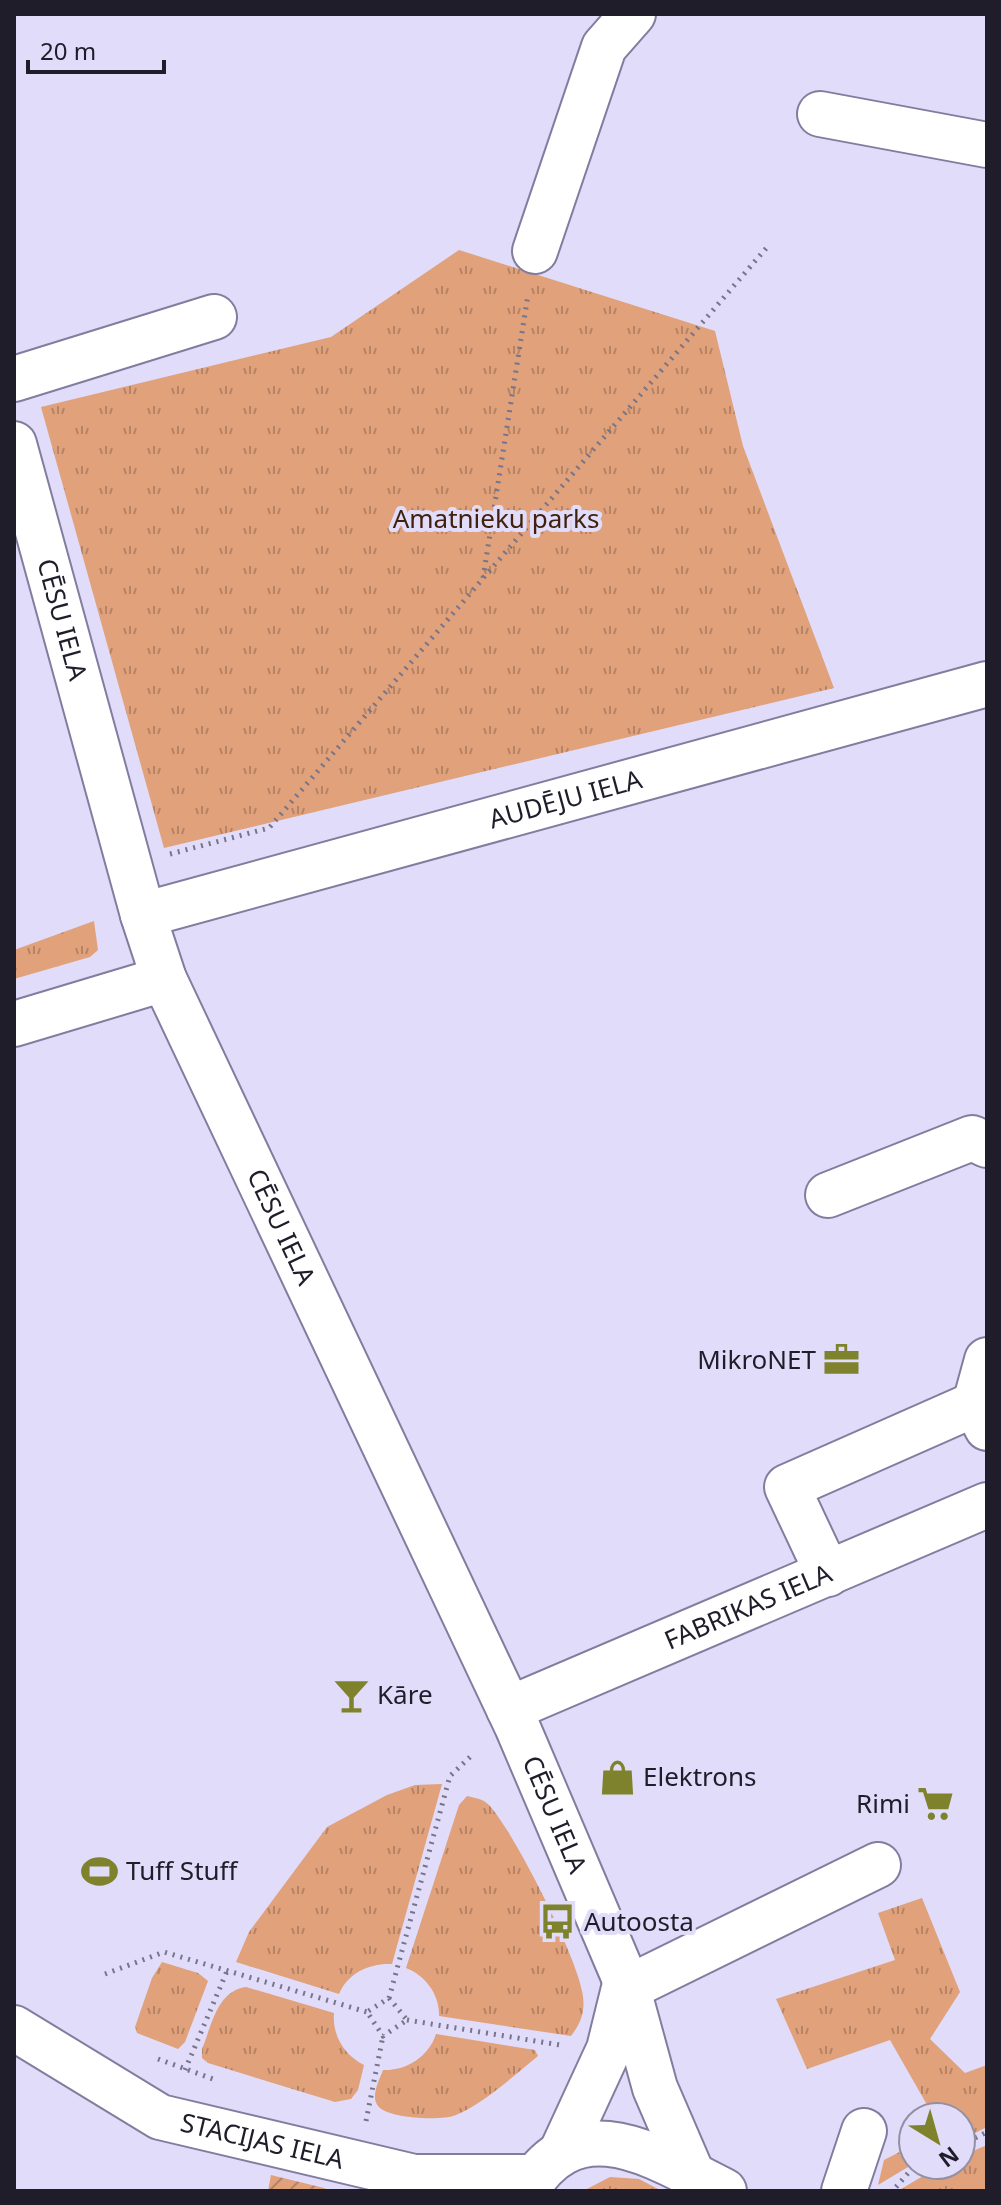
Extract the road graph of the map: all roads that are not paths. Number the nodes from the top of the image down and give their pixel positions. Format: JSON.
{"nodes":[{"id":1,"x":633,"y":14,"type":"edge"},
{"id":2,"x":820,"y":114,"type":"dead end"},
{"id":3,"x":987,"y":145,"type":"edge"},
{"id":4,"x":535,"y":251,"type":"road end"},
{"id":5,"x":214,"y":317,"type":"dead end"},
{"id":6,"x":14,"y":379,"type":"edge"},
{"id":7,"x":14,"y":444,"type":"edge"},
{"id":8,"x":987,"y":684,"type":"edge"},
{"id":9,"x":143,"y":915,"type":"junction"},
{"id":10,"x":164,"y":979,"type":"junction"},
{"id":11,"x":14,"y":1024,"type":"edge"},
{"id":12,"x":987,"y":1145,"type":"edge"},
{"id":13,"x":828,"y":1195,"type":"dead end"},
{"id":14,"x":987,"y":1360,"type":"edge"},
{"id":15,"x":981,"y":1416,"type":"edge"},
{"id":16,"x":987,"y":1505,"type":"edge"},
{"id":17,"x":828,"y":1574,"type":"junction"},
{"id":18,"x":509,"y":1709,"type":"junction"},
{"id":19,"x":878,"y":1865,"type":"dead end"},
{"id":20,"x":635,"y":1981,"type":"junction"},
{"id":21,"x":14,"y":2028,"type":"edge"},
{"id":22,"x":864,"y":2131,"type":"dead end"},
{"id":23,"x":541,"y":2174,"type":"edge"},
{"id":24,"x":709,"y":2183,"type":"edge"},
{"id":25,"x":844,"y":2191,"type":"edge"}],
"edges":[{"from":1,"to":4,"type":"street"},
{"from":2,"to":3,"type":"street"},
{"from":5,"to":6,"type":"street"},
{"from":7,"to":9,"type":"street","name":"CĒSU IELA"},
{"from":8,"to":9,"type":"street","name":"AUDĒJU IELA"},
{"from":9,"to":10,"type":"street","name":"CĒSU IELA"},
{"from":10,"to":11,"type":"street"},
{"from":10,"to":18,"type":"street","name":"CĒSU IELA"},
{"from":12,"to":13,"type":"street"},
{"from":14,"to":15,"type":"street"},
{"from":15,"to":17,"type":"street"},
{"from":16,"to":17,"type":"street","name":"FABRIKAS IELA"},
{"from":17,"to":18,"type":"street","name":"FABRIKAS IELA"},
{"from":18,"to":20,"type":"street","name":"CĒSU IELA"},
{"from":19,"to":20,"type":"street"},
{"from":20,"to":23,"type":"street"},
{"from":20,"to":24,"type":"street","name":"CĒSU IELA"},
{"from":21,"to":23,"type":"street","name":"STACIJAS IELA"},
{"from":22,"to":25,"type":"street"},
{"from":23,"to":24,"type":"street","name":"CĒSU IELA"}]}
